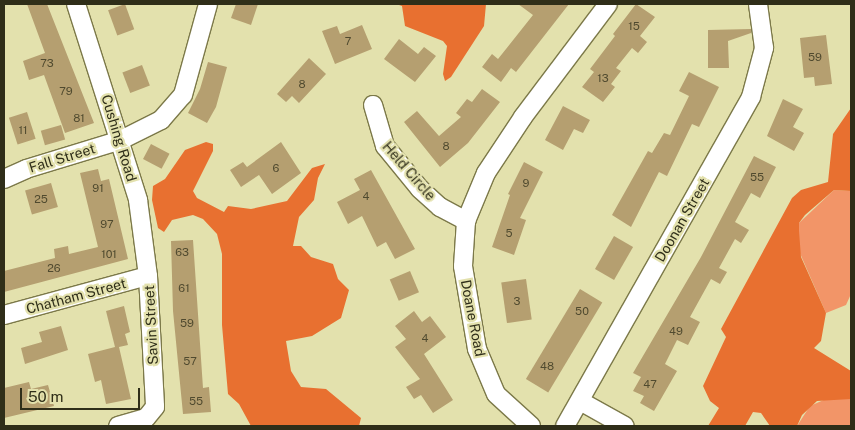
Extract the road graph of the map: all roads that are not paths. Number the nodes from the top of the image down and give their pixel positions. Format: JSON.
{"nodes":[{"id":1,"x":76,"y":4,"type":"edge"},
{"id":2,"x":208,"y":4,"type":"edge"},
{"id":3,"x":608,"y":4,"type":"edge"},
{"id":4,"x":758,"y":4,"type":"edge"},
{"id":5,"x":373,"y":105,"type":"dead end"},
{"id":6,"x":121,"y":140,"type":"junction"},
{"id":7,"x":4,"y":179,"type":"edge"},
{"id":8,"x":466,"y":221,"type":"junction"},
{"id":9,"x":148,"y":276,"type":"junction"},
{"id":10,"x":4,"y":315,"type":"edge"},
{"id":11,"x":580,"y":401,"type":"junction"},
{"id":12,"x":118,"y":426,"type":"edge"},
{"id":13,"x":531,"y":426,"type":"edge"},
{"id":14,"x":564,"y":426,"type":"edge"},
{"id":15,"x":625,"y":426,"type":"edge"}],
"edges":[{"from":1,"to":6,"type":"street","name":"Cushing Road"},
{"from":2,"to":6,"type":"street","name":"Fall Street"},
{"from":3,"to":8,"type":"street"},
{"from":4,"to":11,"type":"street","name":"Doonan Street"},
{"from":5,"to":8,"type":"street","name":"Held Circle"},
{"from":6,"to":7,"type":"street","name":"Fall Street"},
{"from":6,"to":9,"type":"street","name":"Cushing Road"},
{"from":8,"to":13,"type":"street","name":"Doane Road"},
{"from":9,"to":10,"type":"street","name":"Chatham Street"},
{"from":9,"to":12,"type":"street","name":"Savin Street"},
{"from":11,"to":14,"type":"street","name":"Doonan Street"},
{"from":11,"to":15,"type":"street"}]}
